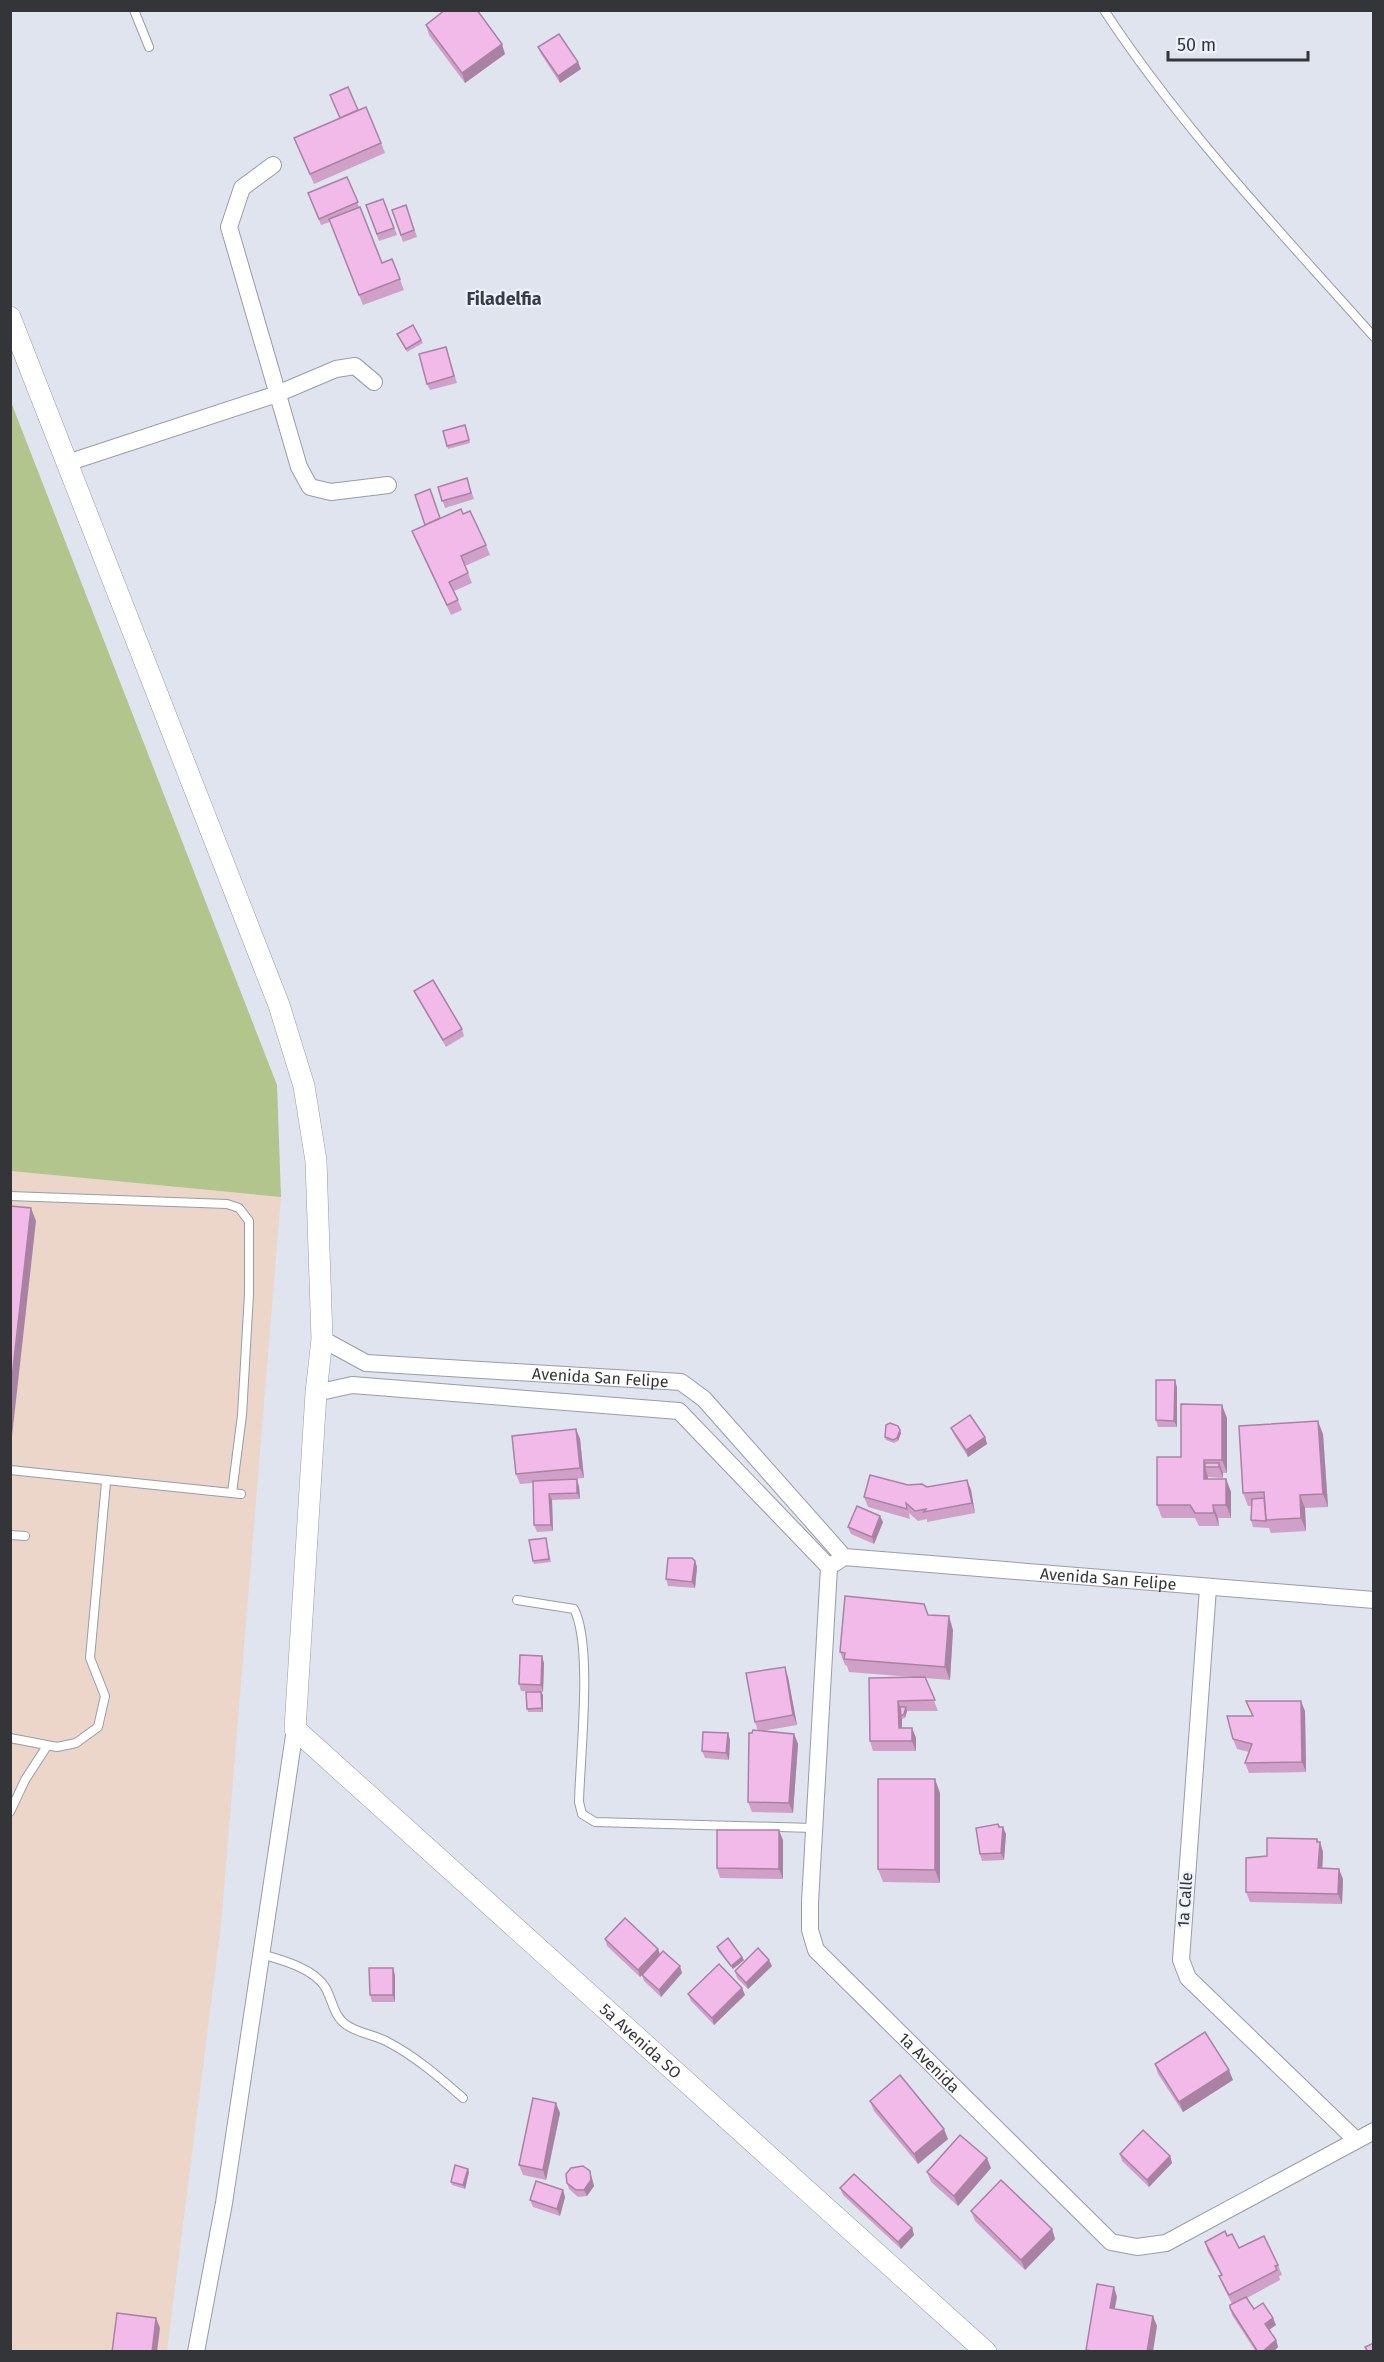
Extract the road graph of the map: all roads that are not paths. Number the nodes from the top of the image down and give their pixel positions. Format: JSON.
{"nodes":[{"id":1,"x":134,"y":10,"type":"edge"},
{"id":2,"x":1104,"y":10,"type":"edge"},
{"id":3,"x":149,"y":47,"type":"dead end"},
{"id":4,"x":273,"y":165,"type":"dead end"},
{"id":5,"x":10,"y":317,"type":"edge"},
{"id":6,"x":1374,"y":337,"type":"edge"},
{"id":7,"x":374,"y":382,"type":"dead end"},
{"id":8,"x":278,"y":394,"type":"junction"},
{"id":9,"x":68,"y":463,"type":"junction"},
{"id":10,"x":387,"y":485,"type":"dead end"},
{"id":11,"x":10,"y":1196,"type":"edge"},
{"id":12,"x":322,"y":1339,"type":"junction"},
{"id":13,"x":316,"y":1393,"type":"junction"},
{"id":14,"x":10,"y":1470,"type":"edge"},
{"id":15,"x":106,"y":1482,"type":"junction"},
{"id":16,"x":10,"y":1535,"type":"edge"},
{"id":17,"x":25,"y":1536,"type":"dead end"},
{"id":18,"x":844,"y":1557,"type":"junction"},
{"id":19,"x":829,"y":1567,"type":"junction"},
{"id":20,"x":1208,"y":1588,"type":"junction"},
{"id":21,"x":517,"y":1599,"type":"dead end"},
{"id":22,"x":1374,"y":1600,"type":"edge"},
{"id":23,"x":295,"y":1729,"type":"junction"},
{"id":24,"x":10,"y":1738,"type":"edge"},
{"id":25,"x":47,"y":1746,"type":"junction"},
{"id":26,"x":10,"y":1812,"type":"edge"},
{"id":27,"x":813,"y":1828,"type":"junction"},
{"id":28,"x":261,"y":1954,"type":"junction"},
{"id":29,"x":463,"y":2098,"type":"dead end"},
{"id":30,"x":1374,"y":2131,"type":"edge"},
{"id":31,"x":1356,"y":2140,"type":"junction"},
{"id":32,"x":196,"y":2352,"type":"edge"},
{"id":33,"x":986,"y":2352,"type":"edge"}],
"edges":[{"from":1,"to":3,"type":"lane"},
{"from":2,"to":6,"type":"lane"},
{"from":4,"to":8,"type":"street"},
{"from":5,"to":9,"type":"street"},
{"from":7,"to":8,"type":"street"},
{"from":8,"to":9,"type":"street"},
{"from":8,"to":10,"type":"street"},
{"from":9,"to":12,"type":"street"},
{"from":11,"to":15,"type":"lane"},
{"from":12,"to":13,"type":"street"},
{"from":12,"to":18,"type":"street","name":"Avenida San Felipe"},
{"from":13,"to":19,"type":"street","name":"Avenida San Felipe"},
{"from":13,"to":23,"type":"street"},
{"from":14,"to":15,"type":"lane"},
{"from":15,"to":25,"type":"lane"},
{"from":16,"to":17,"type":"lane"},
{"from":18,"to":19,"type":"street"},
{"from":18,"to":20,"type":"street","name":"Avenida San Felipe"},
{"from":19,"to":27,"type":"street","name":"1a Avenida"},
{"from":20,"to":22,"type":"street","name":"Avenida San Felipe"},
{"from":20,"to":31,"type":"street","name":"1a Calle"},
{"from":21,"to":27,"type":"lane"},
{"from":23,"to":28,"type":"street"},
{"from":23,"to":33,"type":"street","name":"5a Avenida SO"},
{"from":24,"to":25,"type":"lane"},
{"from":25,"to":26,"type":"lane"},
{"from":27,"to":31,"type":"street","name":"1a Avenida"},
{"from":28,"to":29,"type":"lane"},
{"from":28,"to":32,"type":"street"},
{"from":30,"to":31,"type":"street","name":"1a Avenida"}]}
